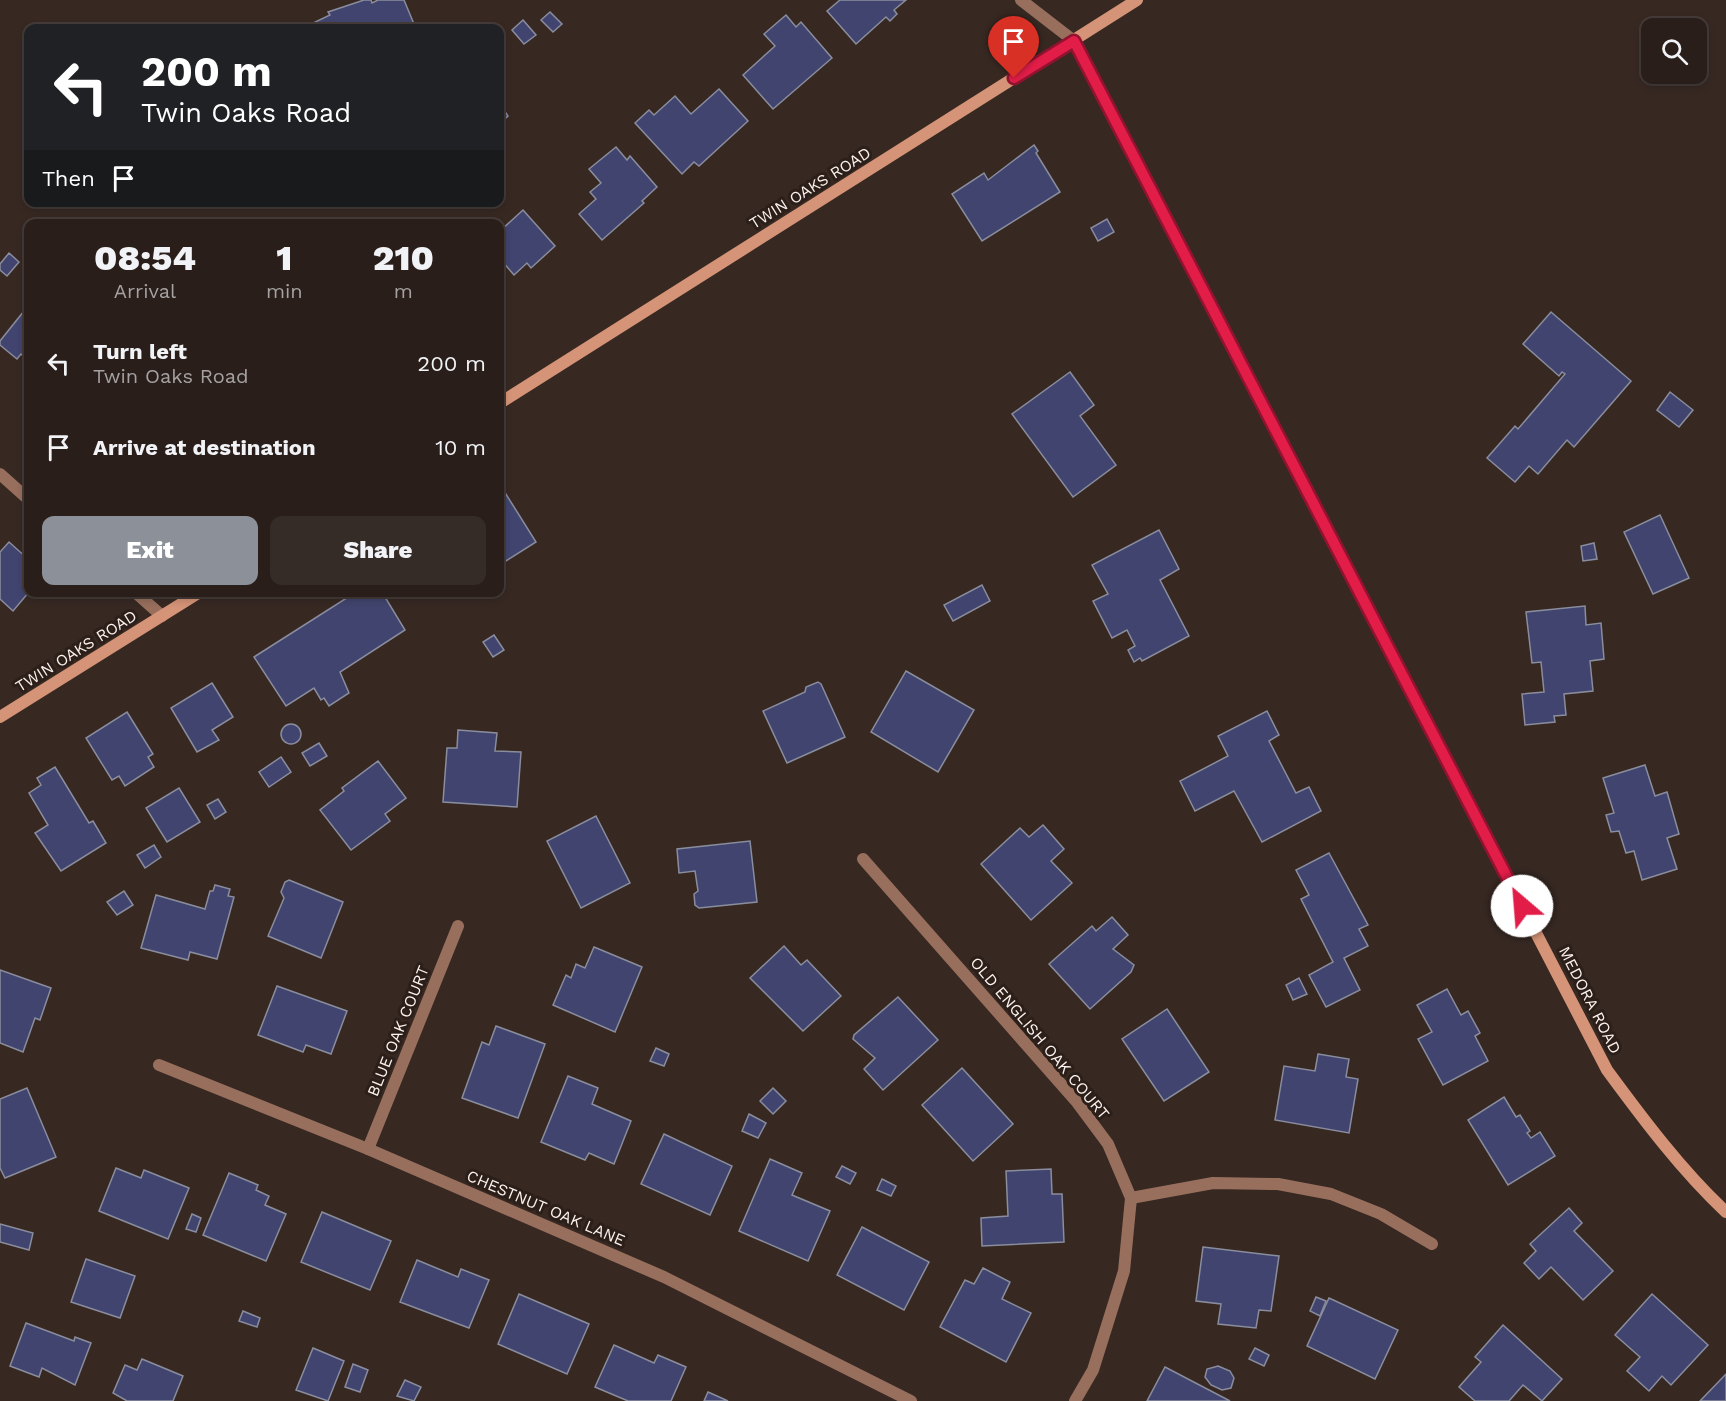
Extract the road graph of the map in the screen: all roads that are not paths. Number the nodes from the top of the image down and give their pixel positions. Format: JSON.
{"nodes":[{"id":1,"x":1021,"y":0,"type":"edge"},
{"id":2,"x":1137,"y":0,"type":"edge"},
{"id":3,"x":1074,"y":41,"type":"junction"},
{"id":4,"x":504,"y":400,"type":"edge"},
{"id":5,"x":0,"y":474,"type":"edge"},
{"id":6,"x":24,"y":495,"type":"edge"},
{"id":7,"x":141,"y":597,"type":"edge"},
{"id":8,"x":192,"y":597,"type":"edge"},
{"id":9,"x":162,"y":616,"type":"junction"},
{"id":10,"x":0,"y":717,"type":"edge"},
{"id":11,"x":863,"y":859,"type":"dead end"},
{"id":12,"x":458,"y":927,"type":"dead end"},
{"id":13,"x":159,"y":1065,"type":"dead end"},
{"id":14,"x":368,"y":1149,"type":"junction"},
{"id":15,"x":1131,"y":1198,"type":"junction"},
{"id":16,"x":1726,"y":1212,"type":"edge"},
{"id":17,"x":1432,"y":1244,"type":"dead end"},
{"id":18,"x":911,"y":1401,"type":"edge"},
{"id":19,"x":1075,"y":1401,"type":"edge"}],
"edges":[{"from":1,"to":3,"type":"street","name":"MEDORA ROAD"},
{"from":2,"to":3,"type":"street","name":"TWIN OAKS ROAD"},
{"from":3,"to":4,"type":"street","name":"TWIN OAKS ROAD"},
{"from":3,"to":16,"type":"street","name":"MEDORA ROAD"},
{"from":5,"to":6,"type":"street"},
{"from":7,"to":9,"type":"street"},
{"from":8,"to":9,"type":"street","name":"TWIN OAKS ROAD"},
{"from":9,"to":10,"type":"street","name":"TWIN OAKS ROAD"},
{"from":11,"to":15,"type":"street","name":"OLD ENGLISH OAK COURT"},
{"from":12,"to":14,"type":"street","name":"BLUE OAK COURT"},
{"from":13,"to":14,"type":"street","name":"CHESTNUT OAK LANE"},
{"from":14,"to":18,"type":"street","name":"CHESTNUT OAK LANE"},
{"from":15,"to":17,"type":"street"},
{"from":15,"to":19,"type":"street"}]}
